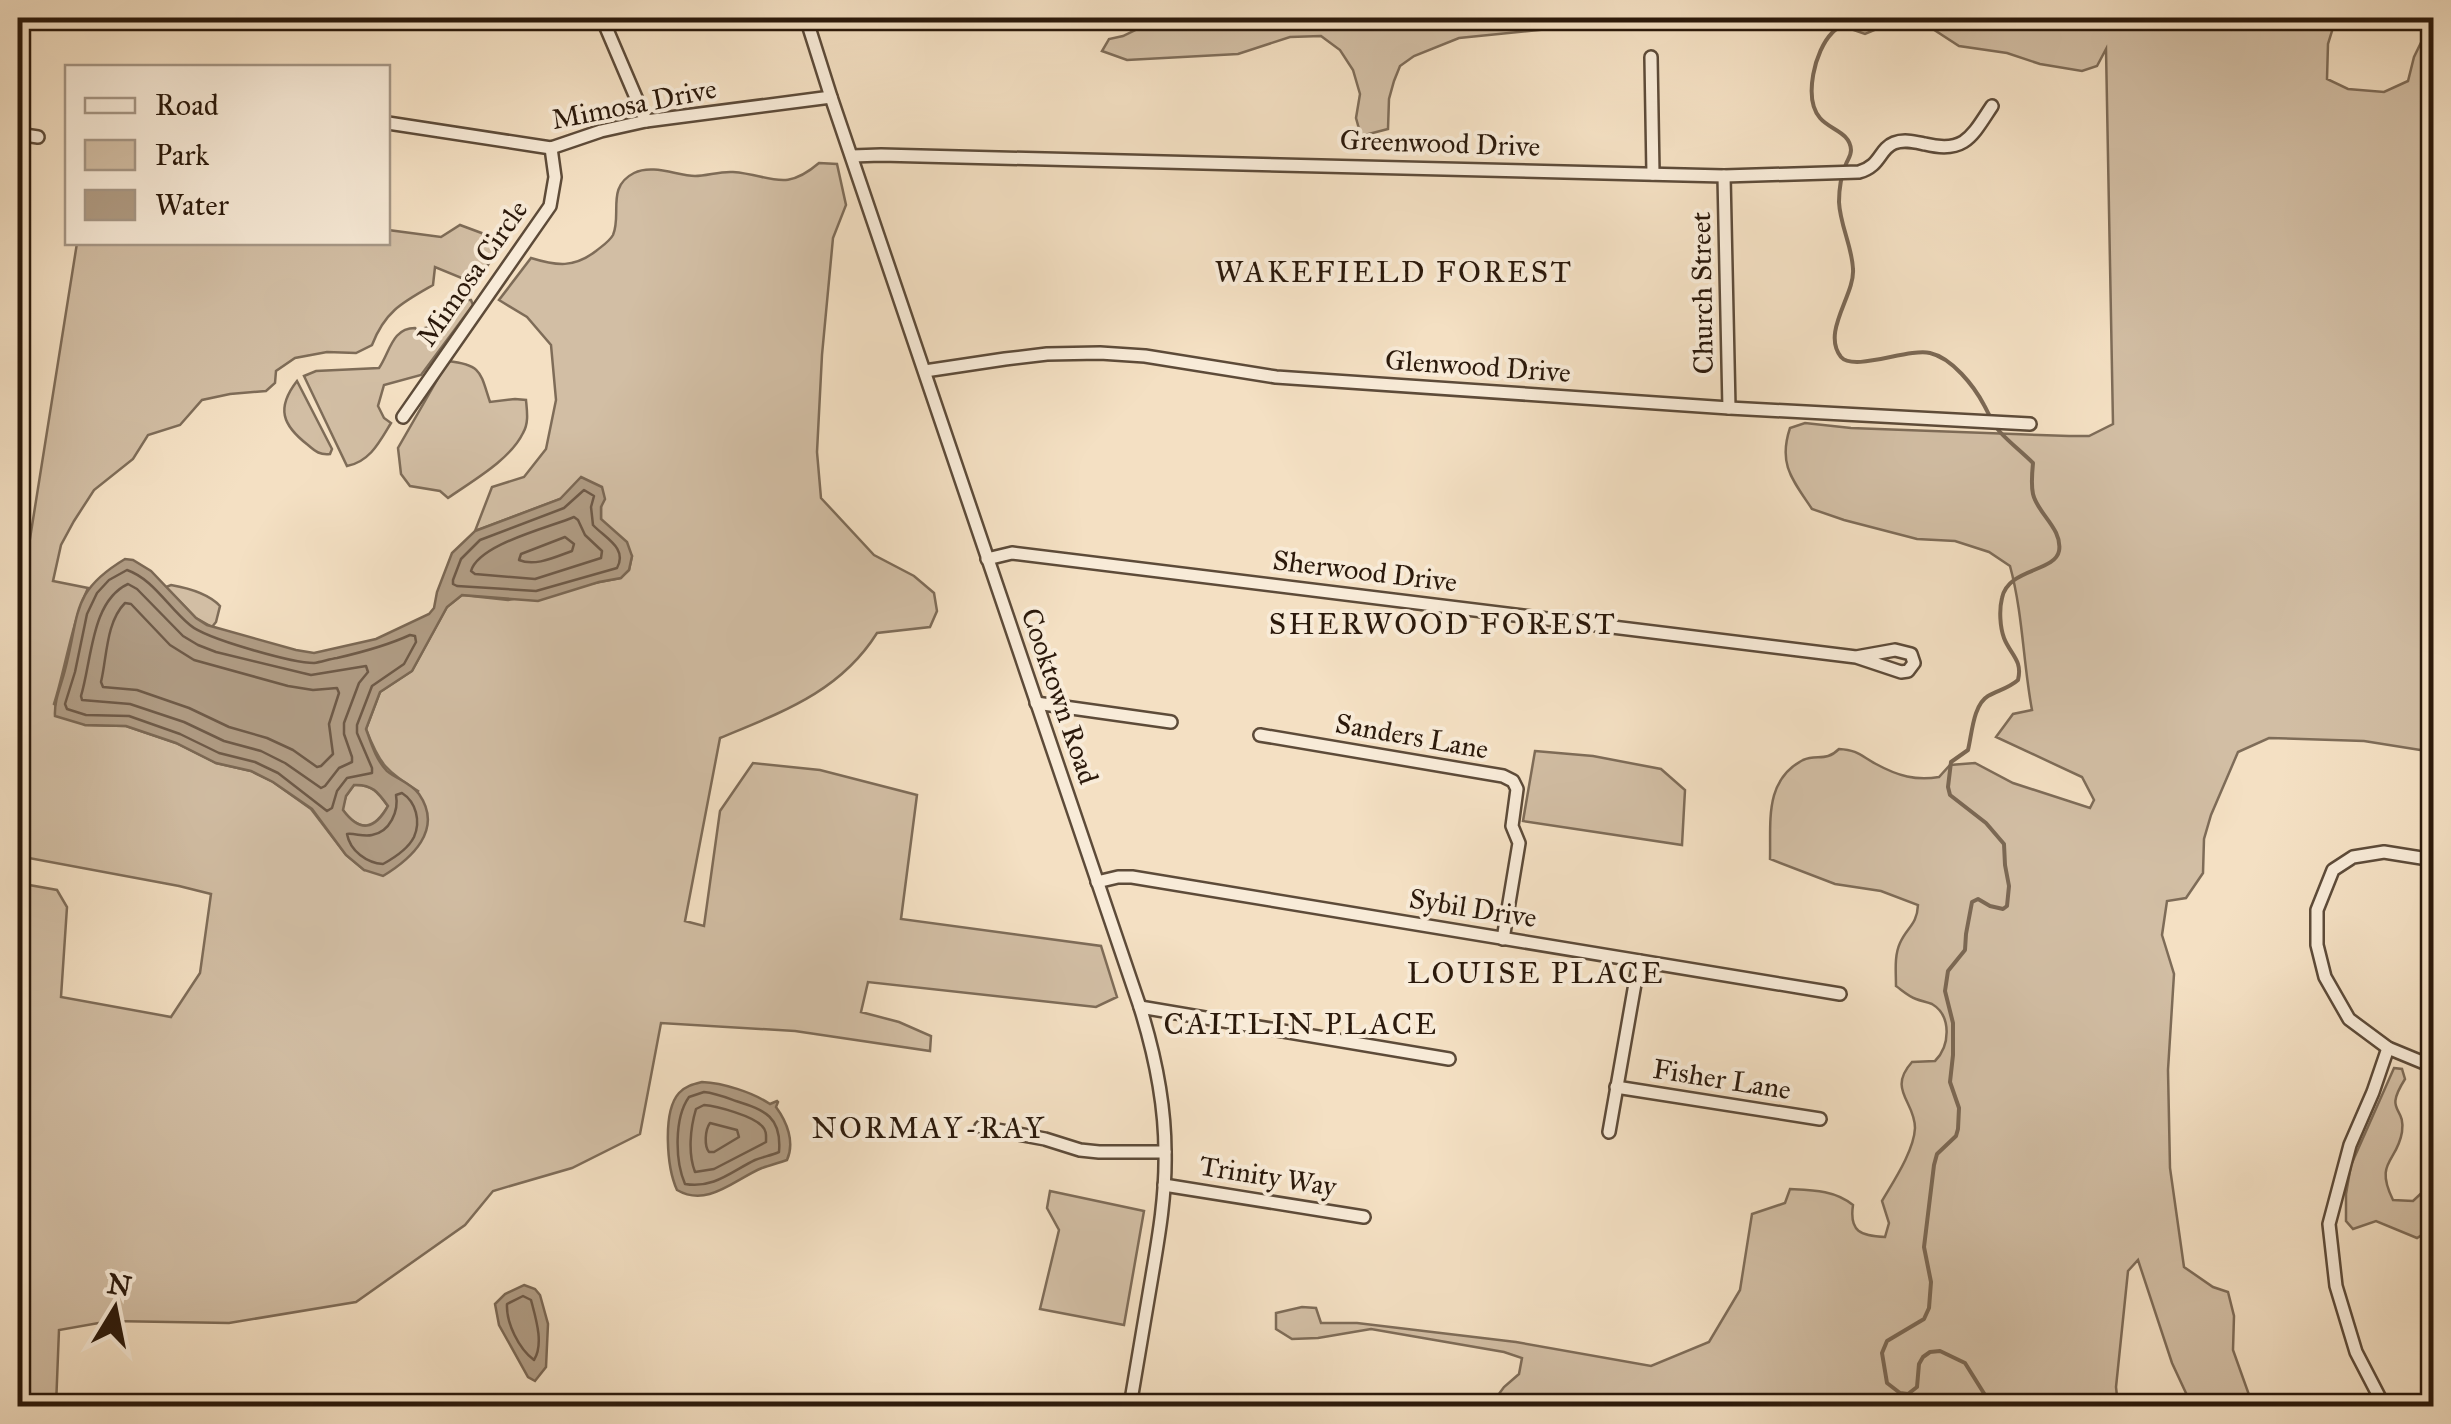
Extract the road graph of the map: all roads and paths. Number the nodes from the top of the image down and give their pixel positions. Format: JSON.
{"nodes":[{"id":1,"x":602,"y":18,"type":"edge"},
{"id":2,"x":806,"y":18,"type":"edge"},
{"id":3,"x":1652,"y":58,"type":"dead end"},
{"id":4,"x":830,"y":97,"type":"junction"},
{"id":5,"x":1992,"y":106,"type":"dead end"},
{"id":6,"x":646,"y":121,"type":"junction"},
{"id":7,"x":390,"y":123,"type":"edge"},
{"id":8,"x":18,"y":134,"type":"edge"},
{"id":9,"x":38,"y":137,"type":"dead end"},
{"id":10,"x":551,"y":148,"type":"junction"},
{"id":11,"x":852,"y":156,"type":"junction"},
{"id":12,"x":1653,"y":174,"type":"junction"},
{"id":13,"x":1724,"y":176,"type":"junction"},
{"id":14,"x":925,"y":371,"type":"junction"},
{"id":15,"x":1729,"y":408,"type":"junction"},
{"id":16,"x":402,"y":417,"type":"dead end"},
{"id":17,"x":2030,"y":424,"type":"dead end"},
{"id":18,"x":987,"y":559,"type":"junction"},
{"id":19,"x":1856,"y":657,"type":"dead end"},
{"id":20,"x":1036,"y":703,"type":"junction"},
{"id":21,"x":1171,"y":722,"type":"dead end"},
{"id":22,"x":1260,"y":735,"type":"dead end"},
{"id":23,"x":2434,"y":860,"type":"edge"},
{"id":24,"x":1098,"y":882,"type":"junction"},
{"id":25,"x":1503,"y":938,"type":"junction"},
{"id":26,"x":1639,"y":961,"type":"junction"},
{"id":27,"x":1840,"y":994,"type":"dead end"},
{"id":28,"x":1140,"y":1007,"type":"junction"},
{"id":29,"x":2388,"y":1048,"type":"junction"},
{"id":30,"x":1449,"y":1059,"type":"dead end"},
{"id":31,"x":2434,"y":1066,"type":"edge"},
{"id":32,"x":1616,"y":1087,"type":"junction"},
{"id":33,"x":1820,"y":1120,"type":"dead end"},
{"id":34,"x":981,"y":1128,"type":"dead end"},
{"id":35,"x":1609,"y":1132,"type":"dead end"},
{"id":36,"x":1166,"y":1152,"type":"junction"},
{"id":37,"x":1164,"y":1185,"type":"junction"},
{"id":38,"x":1364,"y":1217,"type":"dead end"},
{"id":39,"x":1130,"y":1406,"type":"edge"},
{"id":40,"x":2384,"y":1406,"type":"edge"}],
"edges":[{"from":1,"to":6,"type":"street"},
{"from":2,"to":4,"type":"street","name":"Cooktown Road"},
{"from":3,"to":12,"type":"street"},
{"from":4,"to":6,"type":"street","name":"Mimosa Drive"},
{"from":4,"to":11,"type":"street","name":"Cooktown Road"},
{"from":5,"to":13,"type":"street","name":"Greenwood Drive"},
{"from":6,"to":10,"type":"street","name":"Mimosa Drive"},
{"from":7,"to":10,"type":"street","name":"Mimosa Drive"},
{"from":8,"to":9,"type":"street"},
{"from":10,"to":16,"type":"street","name":"Mimosa Circle"},
{"from":11,"to":12,"type":"street","name":"Greenwood Drive"},
{"from":11,"to":14,"type":"street","name":"Cooktown Road"},
{"from":12,"to":13,"type":"street","name":"Greenwood Drive"},
{"from":13,"to":15,"type":"street","name":"Church Street"},
{"from":14,"to":15,"type":"street","name":"Glenwood Drive"},
{"from":14,"to":18,"type":"street","name":"Cooktown Road"},
{"from":15,"to":17,"type":"street","name":"Glenwood Drive"},
{"from":18,"to":19,"type":"street","name":"Sherwood Drive"},
{"from":18,"to":20,"type":"street","name":"Cooktown Road"},
{"from":20,"to":21,"type":"street"},
{"from":20,"to":24,"type":"street","name":"Cooktown Road"},
{"from":22,"to":25,"type":"street","name":"Sanders Lane"},
{"from":23,"to":29,"type":"street"},
{"from":24,"to":25,"type":"street","name":"Sybil Drive"},
{"from":24,"to":28,"type":"street","name":"Cooktown Road"},
{"from":25,"to":26,"type":"street","name":"Sybil Drive"},
{"from":26,"to":27,"type":"street","name":"Sybil Drive"},
{"from":26,"to":32,"type":"street"},
{"from":28,"to":30,"type":"street"},
{"from":28,"to":36,"type":"street","name":"Cooktown Road"},
{"from":29,"to":31,"type":"street"},
{"from":29,"to":40,"type":"street"},
{"from":32,"to":33,"type":"street","name":"Fisher Lane"},
{"from":32,"to":35,"type":"street"},
{"from":34,"to":36,"type":"street"},
{"from":36,"to":37,"type":"street","name":"Cooktown Road"},
{"from":37,"to":38,"type":"street","name":"Trinity Way"},
{"from":37,"to":39,"type":"street","name":"Cooktown Road"}]}
